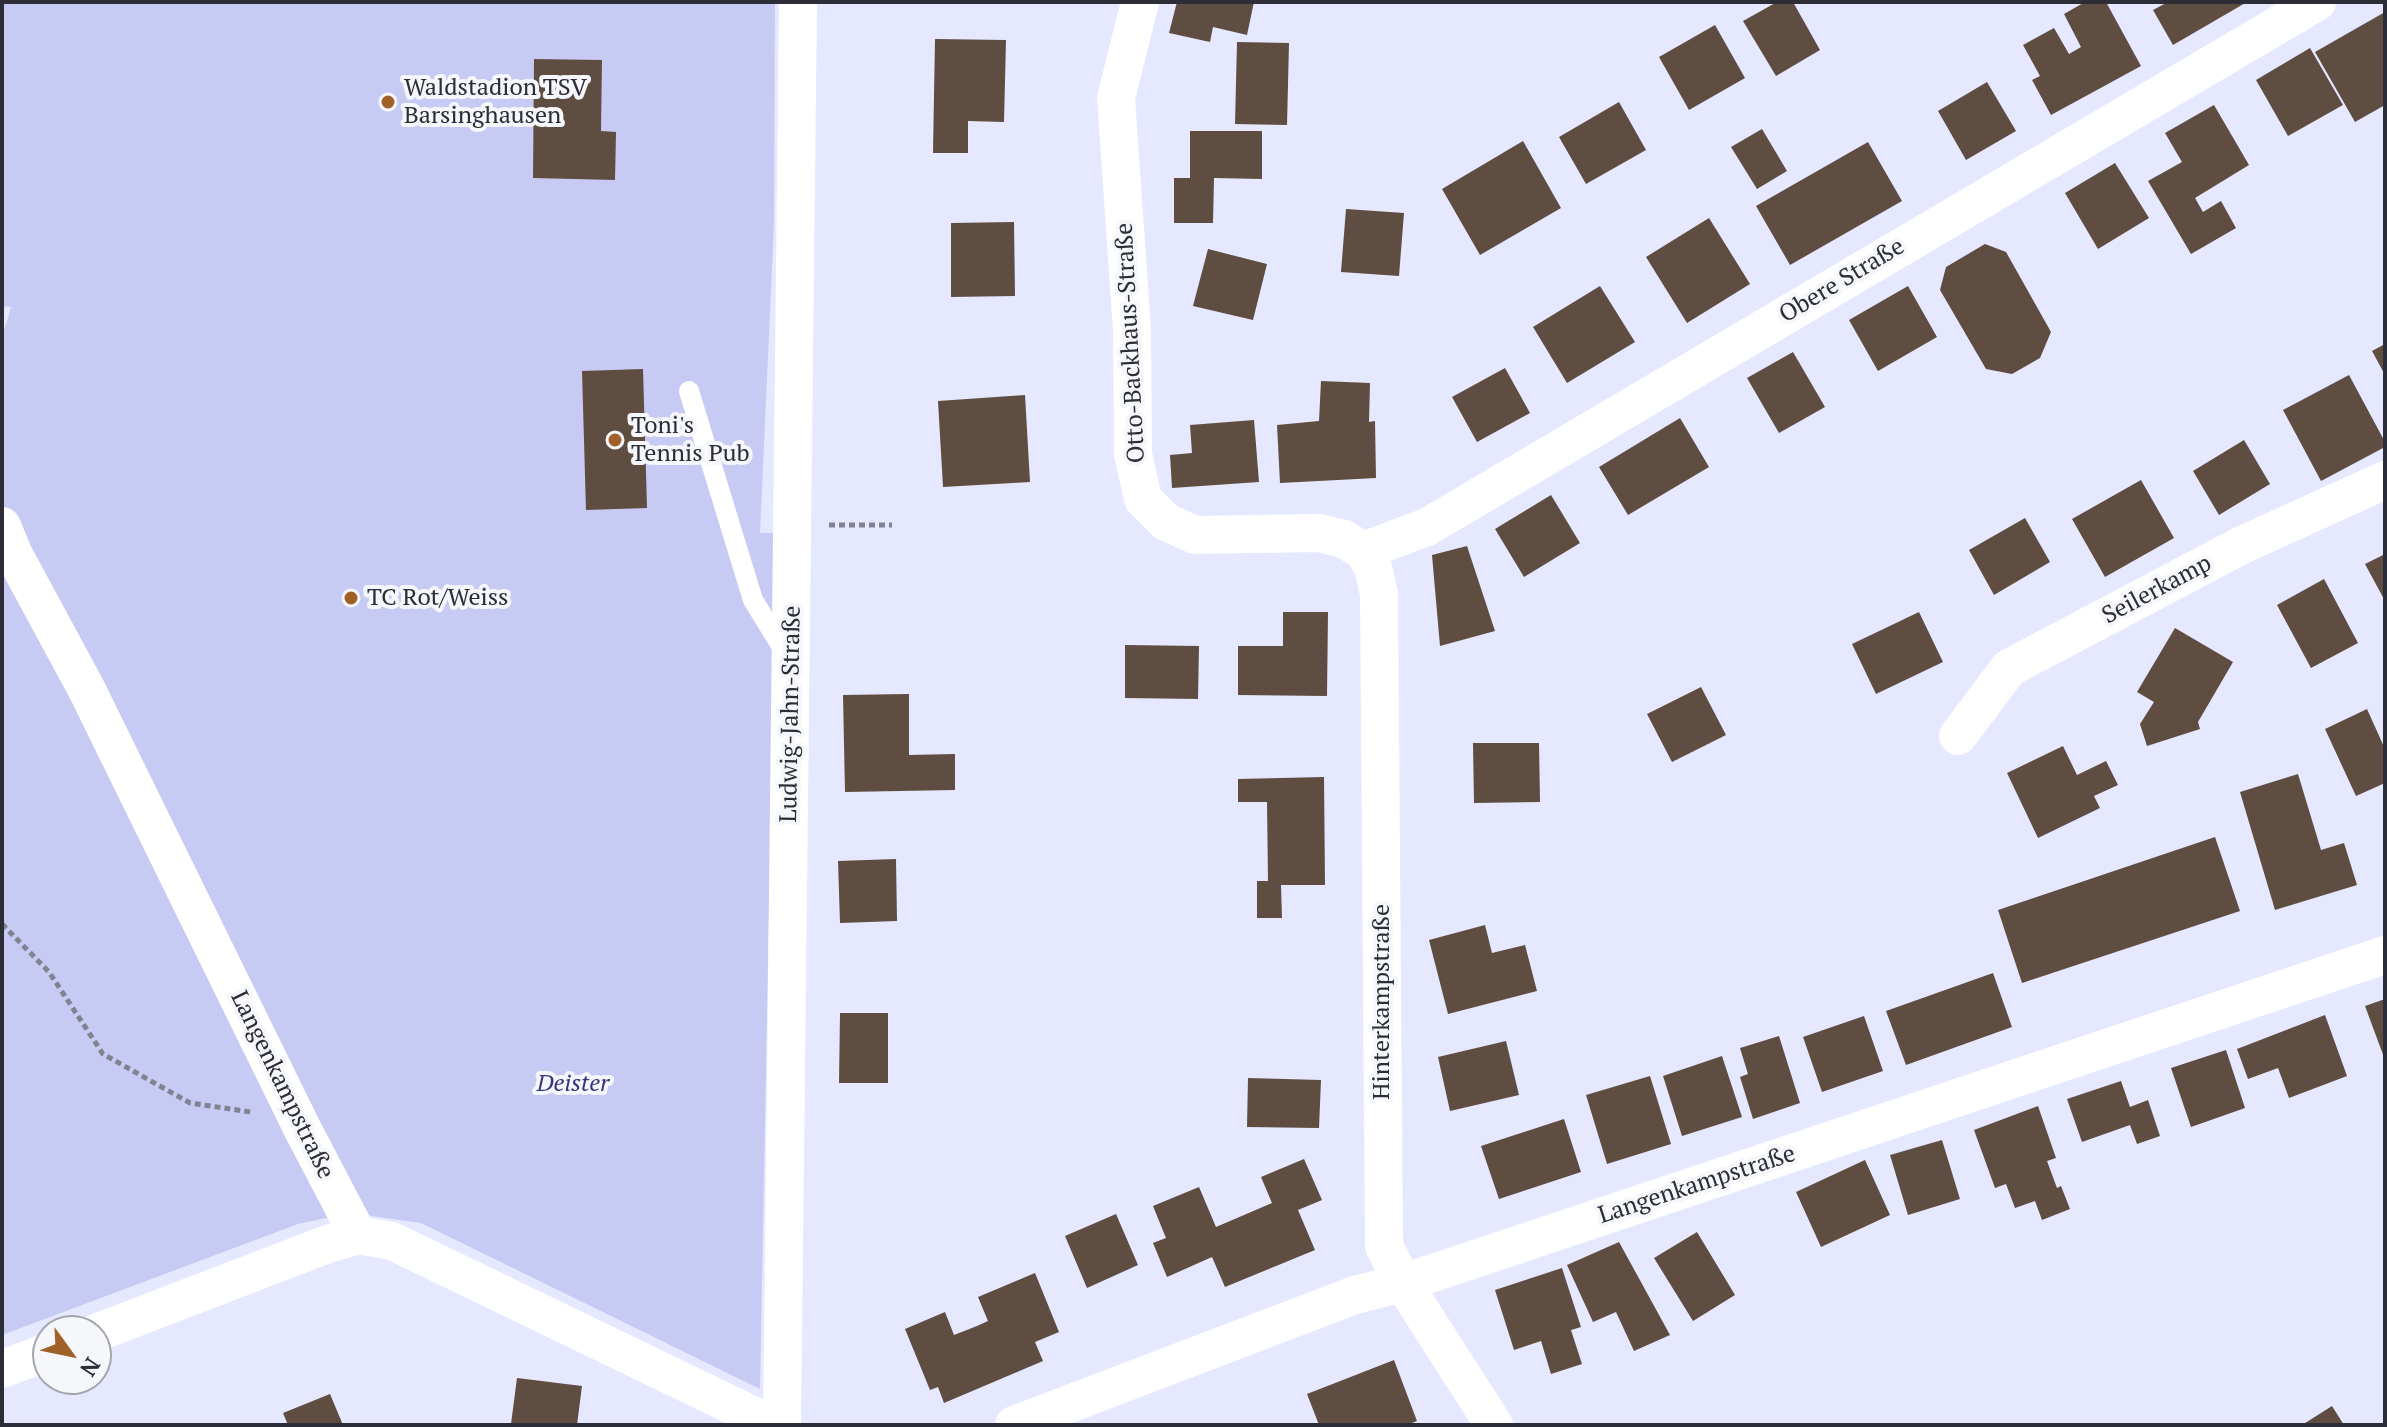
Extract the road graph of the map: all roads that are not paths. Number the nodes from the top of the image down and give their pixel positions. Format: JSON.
{"nodes":[{"id":1,"x":798,"y":2,"type":"edge"},
{"id":2,"x":1140,"y":2,"type":"edge"},
{"id":3,"x":2317,"y":2,"type":"edge"},
{"id":4,"x":689,"y":391,"type":"dead end"},
{"id":5,"x":2385,"y":480,"type":"edge"},
{"id":6,"x":2,"y":526,"type":"edge"},
{"id":7,"x":1363,"y":551,"type":"junction"},
{"id":8,"x":792,"y":662,"type":"junction"},
{"id":9,"x":1958,"y":736,"type":"dead end"},
{"id":10,"x":2385,"y":955,"type":"edge"},
{"id":11,"x":358,"y":1235,"type":"junction"},
{"id":12,"x":1403,"y":1283,"type":"junction"},
{"id":13,"x":112,"y":1327,"type":"edge"},
{"id":14,"x":32,"y":1358,"type":"edge"},
{"id":15,"x":2,"y":1369,"type":"edge"},
{"id":16,"x":773,"y":1425,"type":"edge"},
{"id":17,"x":782,"y":1425,"type":"edge"},
{"id":18,"x":1014,"y":1425,"type":"edge"},
{"id":19,"x":1494,"y":1425,"type":"edge"}],
"edges":[{"from":1,"to":8,"type":"street","name":"Ludwig-Jahn-Straße"},
{"from":2,"to":7,"type":"street","name":"Otto-Backhaus-Straße"},
{"from":3,"to":7,"type":"street","name":"Obere Straße"},
{"from":4,"to":8,"type":"lane"},
{"from":5,"to":9,"type":"street","name":"Seilerkamp"},
{"from":6,"to":11,"type":"street","name":"Langenkampstraße"},
{"from":7,"to":12,"type":"street","name":"Hinterkampstraße"},
{"from":8,"to":17,"type":"street","name":"Ludwig-Jahn-Straße"},
{"from":10,"to":12,"type":"street","name":"Langenkampstraße"},
{"from":11,"to":13,"type":"street"},
{"from":11,"to":16,"type":"street"},
{"from":12,"to":18,"type":"street","name":"Langenkampstraße"},
{"from":12,"to":19,"type":"street","name":"Hinterkampstraße"},
{"from":14,"to":15,"type":"street"}]}
